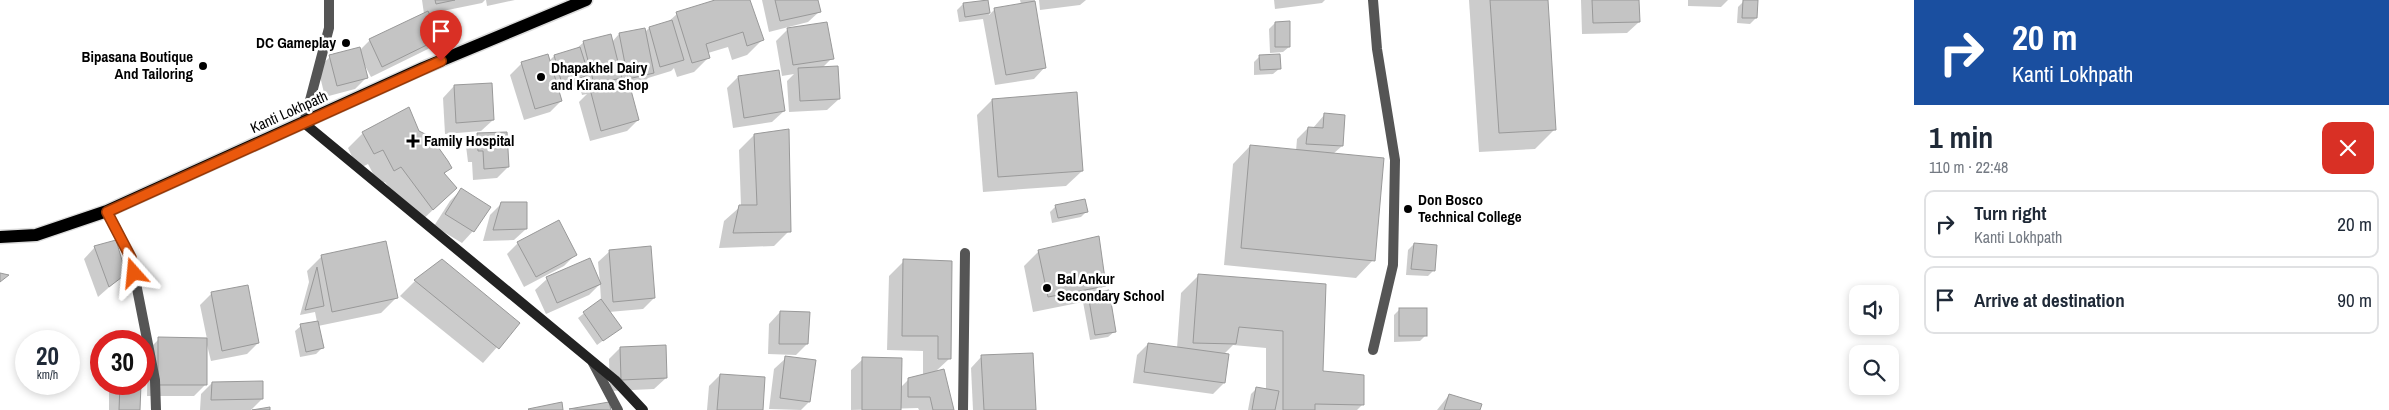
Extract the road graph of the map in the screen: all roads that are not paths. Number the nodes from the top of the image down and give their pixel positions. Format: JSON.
{"nodes":[{"id":1,"x":330,"y":0,"type":"edge"},
{"id":2,"x":586,"y":0,"type":"edge"},
{"id":3,"x":1373,"y":0,"type":"edge"},
{"id":4,"x":304,"y":123,"type":"junction"},
{"id":5,"x":107,"y":212,"type":"junction"},
{"id":6,"x":0,"y":237,"type":"edge"},
{"id":7,"x":965,"y":253,"type":"dead end"},
{"id":8,"x":1373,"y":350,"type":"dead end"},
{"id":9,"x":593,"y":363,"type":"junction"},
{"id":10,"x":156,"y":410,"type":"edge"},
{"id":11,"x":618,"y":410,"type":"edge"},
{"id":12,"x":643,"y":410,"type":"edge"},
{"id":13,"x":964,"y":410,"type":"edge"}],
"edges":[{"from":1,"to":4,"type":"street"},
{"from":2,"to":4,"type":"main road","name":"Kanti Lokhpath"},
{"from":3,"to":8,"type":"street"},
{"from":4,"to":5,"type":"main road","name":"Kanti Lokhpath"},
{"from":4,"to":9,"type":"main road"},
{"from":5,"to":6,"type":"main road","name":"Kanti Lokhpath"},
{"from":5,"to":10,"type":"street"},
{"from":7,"to":13,"type":"street"},
{"from":9,"to":11,"type":"street"},
{"from":9,"to":12,"type":"main road"}]}
